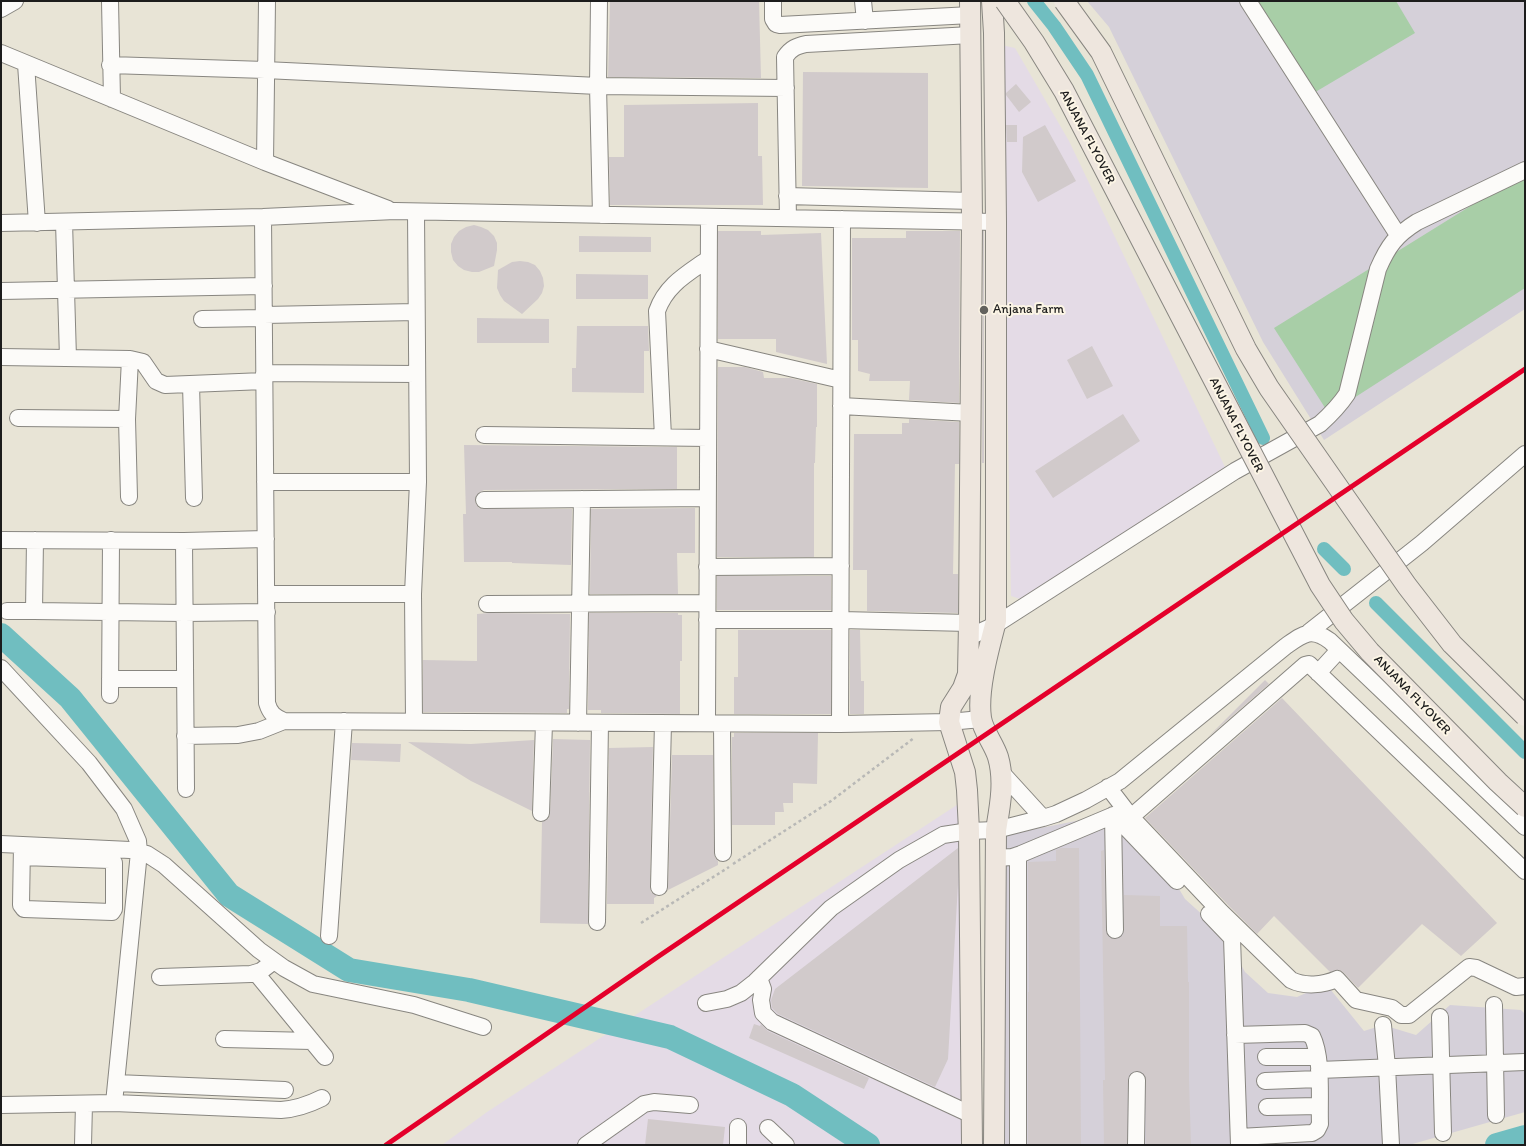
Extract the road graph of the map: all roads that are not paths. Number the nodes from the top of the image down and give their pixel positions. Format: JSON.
{"nodes":[{"id":1,"x":15,"y":1,"type":"edge"},
{"id":2,"x":110,"y":1,"type":"edge"},
{"id":3,"x":267,"y":1,"type":"edge"},
{"id":4,"x":599,"y":1,"type":"edge"},
{"id":5,"x":773,"y":1,"type":"edge"},
{"id":6,"x":862,"y":1,"type":"edge"},
{"id":7,"x":1064,"y":1,"type":"edge"},
{"id":8,"x":1248,"y":1,"type":"edge"},
{"id":9,"x":985,"y":5,"type":"edge"},
{"id":10,"x":1,"y":9,"type":"edge"},
{"id":11,"x":865,"y":21,"type":"junction"},
{"id":12,"x":971,"y":35,"type":"junction"},
{"id":13,"x":1,"y":53,"type":"edge"},
{"id":14,"x":26,"y":64,"type":"junction"},
{"id":15,"x":110,"y":65,"type":"junction"},
{"id":16,"x":265,"y":70,"type":"junction"},
{"id":17,"x":598,"y":86,"type":"junction"},
{"id":18,"x":786,"y":88,"type":"junction"},
{"id":19,"x":112,"y":99,"type":"junction"},
{"id":20,"x":265,"y":162,"type":"junction"},
{"id":21,"x":1525,"y":170,"type":"edge"},
{"id":22,"x":787,"y":196,"type":"junction"},
{"id":23,"x":972,"y":201,"type":"junction"},
{"id":24,"x":395,"y":211,"type":"junction"},
{"id":25,"x":416,"y":212,"type":"junction"},
{"id":26,"x":601,"y":215,"type":"junction"},
{"id":27,"x":263,"y":217,"type":"junction"},
{"id":28,"x":708,"y":217,"type":"junction"},
{"id":29,"x":788,"y":218,"type":"junction"},
{"id":30,"x":842,"y":219,"type":"junction"},
{"id":31,"x":64,"y":222,"type":"junction"},
{"id":32,"x":972,"y":222,"type":"junction"},
{"id":33,"x":996,"y":222,"type":"junction"},
{"id":34,"x":37,"y":223,"type":"junction"},
{"id":35,"x":1,"y":224,"type":"edge"},
{"id":36,"x":1398,"y":235,"type":"junction"},
{"id":37,"x":708,"y":259,"type":"junction"},
{"id":38,"x":264,"y":286,"type":"junction"},
{"id":39,"x":66,"y":290,"type":"junction"},
{"id":40,"x":1,"y":291,"type":"edge"},
{"id":41,"x":416,"y":312,"type":"junction"},
{"id":42,"x":264,"y":317,"type":"junction"},
{"id":43,"x":202,"y":319,"type":"dead end"},
{"id":44,"x":708,"y":349,"type":"junction"},
{"id":45,"x":1,"y":357,"type":"edge"},
{"id":46,"x":68,"y":358,"type":"junction"},
{"id":47,"x":130,"y":358,"type":"junction"},
{"id":48,"x":417,"y":374,"type":"junction"},
{"id":49,"x":264,"y":377,"type":"junction"},
{"id":50,"x":841,"y":380,"type":"junction"},
{"id":51,"x":191,"y":384,"type":"junction"},
{"id":52,"x":841,"y":406,"type":"junction"},
{"id":53,"x":971,"y":413,"type":"junction"},
{"id":54,"x":18,"y":418,"type":"dead end"},
{"id":55,"x":127,"y":419,"type":"junction"},
{"id":56,"x":484,"y":435,"type":"dead end"},
{"id":57,"x":663,"y":437,"type":"junction"},
{"id":58,"x":708,"y":438,"type":"junction"},
{"id":59,"x":1525,"y":454,"type":"edge"},
{"id":60,"x":265,"y":482,"type":"junction"},
{"id":61,"x":418,"y":482,"type":"junction"},
{"id":62,"x":129,"y":497,"type":"dead end"},
{"id":63,"x":194,"y":498,"type":"dead end"},
{"id":64,"x":707,"y":498,"type":"junction"},
{"id":65,"x":582,"y":499,"type":"junction"},
{"id":66,"x":484,"y":500,"type":"dead end"},
{"id":67,"x":266,"y":539,"type":"junction"},
{"id":68,"x":1,"y":540,"type":"edge"},
{"id":69,"x":35,"y":540,"type":"junction"},
{"id":70,"x":111,"y":540,"type":"junction"},
{"id":71,"x":184,"y":541,"type":"junction"},
{"id":72,"x":841,"y":566,"type":"junction"},
{"id":73,"x":707,"y":567,"type":"junction"},
{"id":74,"x":266,"y":594,"type":"junction"},
{"id":75,"x":413,"y":594,"type":"junction"},
{"id":76,"x":487,"y":604,"type":"dead end"},
{"id":77,"x":580,"y":604,"type":"junction"},
{"id":78,"x":707,"y":604,"type":"junction"},
{"id":79,"x":7,"y":611,"type":"dead end"},
{"id":80,"x":34,"y":611,"type":"junction"},
{"id":81,"x":111,"y":612,"type":"junction"},
{"id":82,"x":266,"y":612,"type":"junction"},
{"id":83,"x":184,"y":613,"type":"junction"},
{"id":84,"x":707,"y":620,"type":"junction"},
{"id":85,"x":840,"y":620,"type":"junction"},
{"id":86,"x":995,"y":625,"type":"junction"},
{"id":87,"x":969,"y":630,"type":"junction"},
{"id":88,"x":1309,"y":632,"type":"junction"},
{"id":89,"x":1339,"y":650,"type":"junction"},
{"id":90,"x":1,"y":668,"type":"edge"},
{"id":91,"x":1318,"y":673,"type":"junction"},
{"id":92,"x":110,"y":679,"type":"junction"},
{"id":93,"x":184,"y":679,"type":"junction"},
{"id":94,"x":110,"y":695,"type":"dead end"},
{"id":95,"x":1525,"y":716,"type":"edge"},
{"id":96,"x":981,"y":719,"type":"junction"},
{"id":97,"x":284,"y":721,"type":"junction"},
{"id":98,"x":344,"y":721,"type":"junction"},
{"id":99,"x":414,"y":721,"type":"junction"},
{"id":100,"x":942,"y":722,"type":"junction"},
{"id":101,"x":544,"y":723,"type":"junction"},
{"id":102,"x":578,"y":723,"type":"junction"},
{"id":103,"x":600,"y":723,"type":"junction"},
{"id":104,"x":663,"y":723,"type":"junction"},
{"id":105,"x":714,"y":724,"type":"junction"},
{"id":106,"x":840,"y":724,"type":"junction"},
{"id":107,"x":185,"y":736,"type":"junction"},
{"id":108,"x":1001,"y":772,"type":"junction"},
{"id":109,"x":1108,"y":787,"type":"junction"},
{"id":110,"x":186,"y":789,"type":"dead end"},
{"id":111,"x":1525,"y":807,"type":"edge"},
{"id":112,"x":541,"y":813,"type":"dead end"},
{"id":113,"x":1113,"y":815,"type":"junction"},
{"id":114,"x":1131,"y":817,"type":"junction"},
{"id":115,"x":1043,"y":818,"type":"junction"},
{"id":116,"x":1525,"y":826,"type":"edge"},
{"id":117,"x":996,"y":830,"type":"junction"},
{"id":118,"x":969,"y":831,"type":"junction"},
{"id":119,"x":1,"y":844,"type":"edge"},
{"id":120,"x":22,"y":851,"type":"junction"},
{"id":121,"x":139,"y":852,"type":"junction"},
{"id":122,"x":722,"y":853,"type":"dead end"},
{"id":123,"x":1018,"y":855,"type":"junction"},
{"id":124,"x":996,"y":858,"type":"junction"},
{"id":125,"x":1525,"y":870,"type":"edge"},
{"id":126,"x":659,"y":887,"type":"dead end"},
{"id":127,"x":597,"y":922,"type":"dead end"},
{"id":128,"x":1115,"y":930,"type":"dead end"},
{"id":129,"x":329,"y":936,"type":"dead end"},
{"id":130,"x":274,"y":961,"type":"junction"},
{"id":131,"x":256,"y":972,"type":"junction"},
{"id":132,"x":160,"y":977,"type":"dead end"},
{"id":133,"x":759,"y":978,"type":"junction"},
{"id":134,"x":1525,"y":986,"type":"edge"},
{"id":135,"x":706,"y":1003,"type":"dead end"},
{"id":136,"x":1494,"y":1005,"type":"dead end"},
{"id":137,"x":1440,"y":1017,"type":"dead end"},
{"id":138,"x":1383,"y":1025,"type":"dead end"},
{"id":139,"x":483,"y":1027,"type":"dead end"},
{"id":140,"x":1235,"y":1035,"type":"junction"},
{"id":141,"x":224,"y":1039,"type":"dead end"},
{"id":142,"x":312,"y":1041,"type":"junction"},
{"id":143,"x":325,"y":1057,"type":"dead end"},
{"id":144,"x":1266,"y":1057,"type":"dead end"},
{"id":145,"x":1525,"y":1062,"type":"edge"},
{"id":146,"x":1494,"y":1063,"type":"junction"},
{"id":147,"x":1440,"y":1065,"type":"junction"},
{"id":148,"x":1387,"y":1067,"type":"junction"},
{"id":149,"x":1318,"y":1069,"type":"junction"},
{"id":150,"x":1137,"y":1080,"type":"dead end"},
{"id":151,"x":1265,"y":1081,"type":"dead end"},
{"id":152,"x":116,"y":1083,"type":"junction"},
{"id":153,"x":286,"y":1090,"type":"dead end"},
{"id":154,"x":322,"y":1098,"type":"dead end"},
{"id":155,"x":114,"y":1103,"type":"junction"},
{"id":156,"x":84,"y":1104,"type":"junction"},
{"id":157,"x":1,"y":1105,"type":"edge"},
{"id":158,"x":690,"y":1106,"type":"dead end"},
{"id":159,"x":1319,"y":1106,"type":"junction"},
{"id":160,"x":1267,"y":1107,"type":"dead end"},
{"id":161,"x":972,"y":1115,"type":"junction"},
{"id":162,"x":1496,"y":1116,"type":"dead end"},
{"id":163,"x":738,"y":1127,"type":"dead end"},
{"id":164,"x":768,"y":1128,"type":"dead end"},
{"id":165,"x":1443,"y":1133,"type":"dead end"},
{"id":166,"x":1239,"y":1141,"type":"edge"},
{"id":167,"x":83,"y":1145,"type":"edge"},
{"id":168,"x":586,"y":1145,"type":"edge"},
{"id":169,"x":738,"y":1145,"type":"edge"},
{"id":170,"x":786,"y":1145,"type":"edge"},
{"id":171,"x":972,"y":1145,"type":"edge"},
{"id":172,"x":994,"y":1145,"type":"edge"},
{"id":173,"x":1018,"y":1145,"type":"edge"},
{"id":174,"x":1136,"y":1145,"type":"edge"},
{"id":175,"x":1391,"y":1145,"type":"edge"}],
"edges":[{"from":1,"to":10,"type":"street"},
{"from":2,"to":15,"type":"street"},
{"from":3,"to":16,"type":"street"},
{"from":4,"to":17,"type":"street"},
{"from":5,"to":11,"type":"street"},
{"from":6,"to":11,"type":"street"},
{"from":7,"to":95,"type":"main road","bridge":true},
{"from":8,"to":36,"type":"street"},
{"from":9,"to":11,"type":"street"},
{"from":9,"to":12,"type":"main road"},
{"from":9,"to":33,"type":"main road"},
{"from":9,"to":111,"type":"main road","name":"ANJANA FLYOVER","bridge":true},
{"from":12,"to":18,"type":"street"},
{"from":12,"to":23,"type":"main road"},
{"from":13,"to":14,"type":"street"},
{"from":14,"to":19,"type":"street"},
{"from":14,"to":34,"type":"street"},
{"from":15,"to":16,"type":"street"},
{"from":15,"to":19,"type":"street"},
{"from":16,"to":17,"type":"street"},
{"from":16,"to":20,"type":"street"},
{"from":17,"to":18,"type":"street"},
{"from":17,"to":26,"type":"street"},
{"from":18,"to":22,"type":"street"},
{"from":19,"to":20,"type":"street"},
{"from":20,"to":24,"type":"street"},
{"from":21,"to":36,"type":"street"},
{"from":22,"to":23,"type":"street"},
{"from":22,"to":29,"type":"street"},
{"from":23,"to":32,"type":"main road"},
{"from":24,"to":25,"type":"street"},
{"from":24,"to":27,"type":"street"},
{"from":25,"to":26,"type":"street"},
{"from":25,"to":41,"type":"street"},
{"from":26,"to":28,"type":"street"},
{"from":27,"to":31,"type":"street"},
{"from":27,"to":38,"type":"street"},
{"from":28,"to":29,"type":"street"},
{"from":28,"to":37,"type":"street"},
{"from":29,"to":30,"type":"street"},
{"from":30,"to":32,"type":"street"},
{"from":30,"to":50,"type":"street"},
{"from":31,"to":34,"type":"street"},
{"from":31,"to":39,"type":"street"},
{"from":32,"to":33,"type":"street"},
{"from":32,"to":53,"type":"main road"},
{"from":33,"to":86,"type":"main road"},
{"from":34,"to":35,"type":"street"},
{"from":36,"to":86,"type":"street"},
{"from":37,"to":44,"type":"street"},
{"from":37,"to":57,"type":"street"},
{"from":38,"to":39,"type":"street"},
{"from":38,"to":42,"type":"street"},
{"from":39,"to":40,"type":"street"},
{"from":39,"to":46,"type":"street"},
{"from":41,"to":42,"type":"street"},
{"from":41,"to":48,"type":"street"},
{"from":42,"to":43,"type":"street"},
{"from":42,"to":49,"type":"street"},
{"from":44,"to":50,"type":"street"},
{"from":44,"to":58,"type":"street"},
{"from":45,"to":46,"type":"street"},
{"from":46,"to":47,"type":"street"},
{"from":47,"to":51,"type":"street"},
{"from":47,"to":55,"type":"street"},
{"from":48,"to":49,"type":"street"},
{"from":48,"to":61,"type":"street"},
{"from":49,"to":51,"type":"street"},
{"from":49,"to":60,"type":"street"},
{"from":50,"to":52,"type":"street"},
{"from":51,"to":63,"type":"street"},
{"from":52,"to":53,"type":"street"},
{"from":52,"to":72,"type":"street"},
{"from":53,"to":87,"type":"main road"},
{"from":54,"to":55,"type":"street"},
{"from":55,"to":62,"type":"street"},
{"from":56,"to":57,"type":"street"},
{"from":57,"to":58,"type":"street"},
{"from":58,"to":64,"type":"street"},
{"from":59,"to":88,"type":"street"},
{"from":60,"to":61,"type":"street"},
{"from":60,"to":67,"type":"street"},
{"from":61,"to":75,"type":"street"},
{"from":64,"to":65,"type":"street"},
{"from":64,"to":73,"type":"street"},
{"from":65,"to":66,"type":"street"},
{"from":65,"to":77,"type":"street"},
{"from":67,"to":71,"type":"street"},
{"from":67,"to":74,"type":"street"},
{"from":68,"to":69,"type":"street"},
{"from":69,"to":70,"type":"street"},
{"from":69,"to":80,"type":"street"},
{"from":70,"to":71,"type":"street"},
{"from":70,"to":81,"type":"street"},
{"from":71,"to":83,"type":"street"},
{"from":72,"to":73,"type":"street"},
{"from":72,"to":85,"type":"street"},
{"from":73,"to":78,"type":"street"},
{"from":74,"to":75,"type":"street"},
{"from":74,"to":82,"type":"street"},
{"from":75,"to":99,"type":"street"},
{"from":76,"to":77,"type":"street"},
{"from":77,"to":78,"type":"street"},
{"from":77,"to":102,"type":"street"},
{"from":78,"to":84,"type":"street"},
{"from":79,"to":80,"type":"street"},
{"from":80,"to":81,"type":"street"},
{"from":81,"to":83,"type":"street"},
{"from":81,"to":92,"type":"street"},
{"from":82,"to":83,"type":"street"},
{"from":82,"to":97,"type":"street"},
{"from":83,"to":93,"type":"street"},
{"from":84,"to":85,"type":"street"},
{"from":84,"to":105,"type":"street"},
{"from":85,"to":87,"type":"street"},
{"from":85,"to":106,"type":"street"},
{"from":86,"to":87,"type":"street"},
{"from":86,"to":96,"type":"main road"},
{"from":87,"to":100,"type":"main road"},
{"from":88,"to":89,"type":"street"},
{"from":88,"to":109,"type":"street"},
{"from":89,"to":91,"type":"street"},
{"from":89,"to":116,"type":"street"},
{"from":90,"to":121,"type":"street"},
{"from":91,"to":114,"type":"street"},
{"from":91,"to":125,"type":"street"},
{"from":92,"to":93,"type":"street"},
{"from":92,"to":94,"type":"street"},
{"from":93,"to":107,"type":"street"},
{"from":96,"to":100,"type":"street"},
{"from":96,"to":108,"type":"main road"},
{"from":97,"to":98,"type":"street"},
{"from":97,"to":107,"type":"street"},
{"from":98,"to":99,"type":"street"},
{"from":98,"to":129,"type":"street"},
{"from":99,"to":101,"type":"street"},
{"from":100,"to":106,"type":"street"},
{"from":100,"to":118,"type":"main road"},
{"from":101,"to":102,"type":"street"},
{"from":101,"to":112,"type":"street"},
{"from":102,"to":103,"type":"street"},
{"from":103,"to":104,"type":"street"},
{"from":103,"to":127,"type":"street"},
{"from":104,"to":105,"type":"street"},
{"from":104,"to":126,"type":"street"},
{"from":105,"to":106,"type":"street"},
{"from":105,"to":122,"type":"street"},
{"from":107,"to":110,"type":"street"},
{"from":108,"to":115,"type":"street"},
{"from":108,"to":117,"type":"main road"},
{"from":109,"to":114,"type":"street"},
{"from":109,"to":115,"type":"street"},
{"from":113,"to":123,"type":"street"},
{"from":113,"to":128,"type":"street"},
{"from":113,"to":140,"type":"street"},
{"from":114,"to":134,"type":"street"},
{"from":115,"to":117,"type":"street"},
{"from":117,"to":118,"type":"street"},
{"from":117,"to":124,"type":"main road"},
{"from":118,"to":133,"type":"street"},
{"from":118,"to":161,"type":"main road"},
{"from":119,"to":120,"type":"street"},
{"from":120,"to":120,"type":"street"},
{"from":120,"to":121,"type":"street"},
{"from":121,"to":130,"type":"street"},
{"from":121,"to":152,"type":"street"},
{"from":123,"to":124,"type":"street"},
{"from":123,"to":173,"type":"street"},
{"from":124,"to":172,"type":"main road"},
{"from":130,"to":131,"type":"street"},
{"from":130,"to":139,"type":"street"},
{"from":131,"to":132,"type":"street"},
{"from":131,"to":142,"type":"street"},
{"from":133,"to":135,"type":"street"},
{"from":133,"to":161,"type":"street"},
{"from":136,"to":146,"type":"street"},
{"from":137,"to":147,"type":"street"},
{"from":138,"to":148,"type":"street"},
{"from":140,"to":149,"type":"street"},
{"from":140,"to":166,"type":"street"},
{"from":141,"to":142,"type":"street"},
{"from":142,"to":143,"type":"street"},
{"from":144,"to":149,"type":"street"},
{"from":145,"to":146,"type":"street"},
{"from":146,"to":147,"type":"street"},
{"from":146,"to":162,"type":"street"},
{"from":147,"to":148,"type":"street"},
{"from":147,"to":165,"type":"street"},
{"from":148,"to":149,"type":"street"},
{"from":148,"to":175,"type":"street"},
{"from":149,"to":151,"type":"street"},
{"from":149,"to":159,"type":"street"},
{"from":150,"to":174,"type":"street"},
{"from":152,"to":153,"type":"street"},
{"from":152,"to":155,"type":"street"},
{"from":154,"to":155,"type":"street"},
{"from":155,"to":156,"type":"street"},
{"from":156,"to":157,"type":"street"},
{"from":156,"to":167,"type":"street"},
{"from":158,"to":168,"type":"street"},
{"from":159,"to":160,"type":"street"},
{"from":159,"to":166,"type":"street"},
{"from":161,"to":171,"type":"main road"},
{"from":163,"to":169,"type":"street"},
{"from":164,"to":170,"type":"street"}]}
